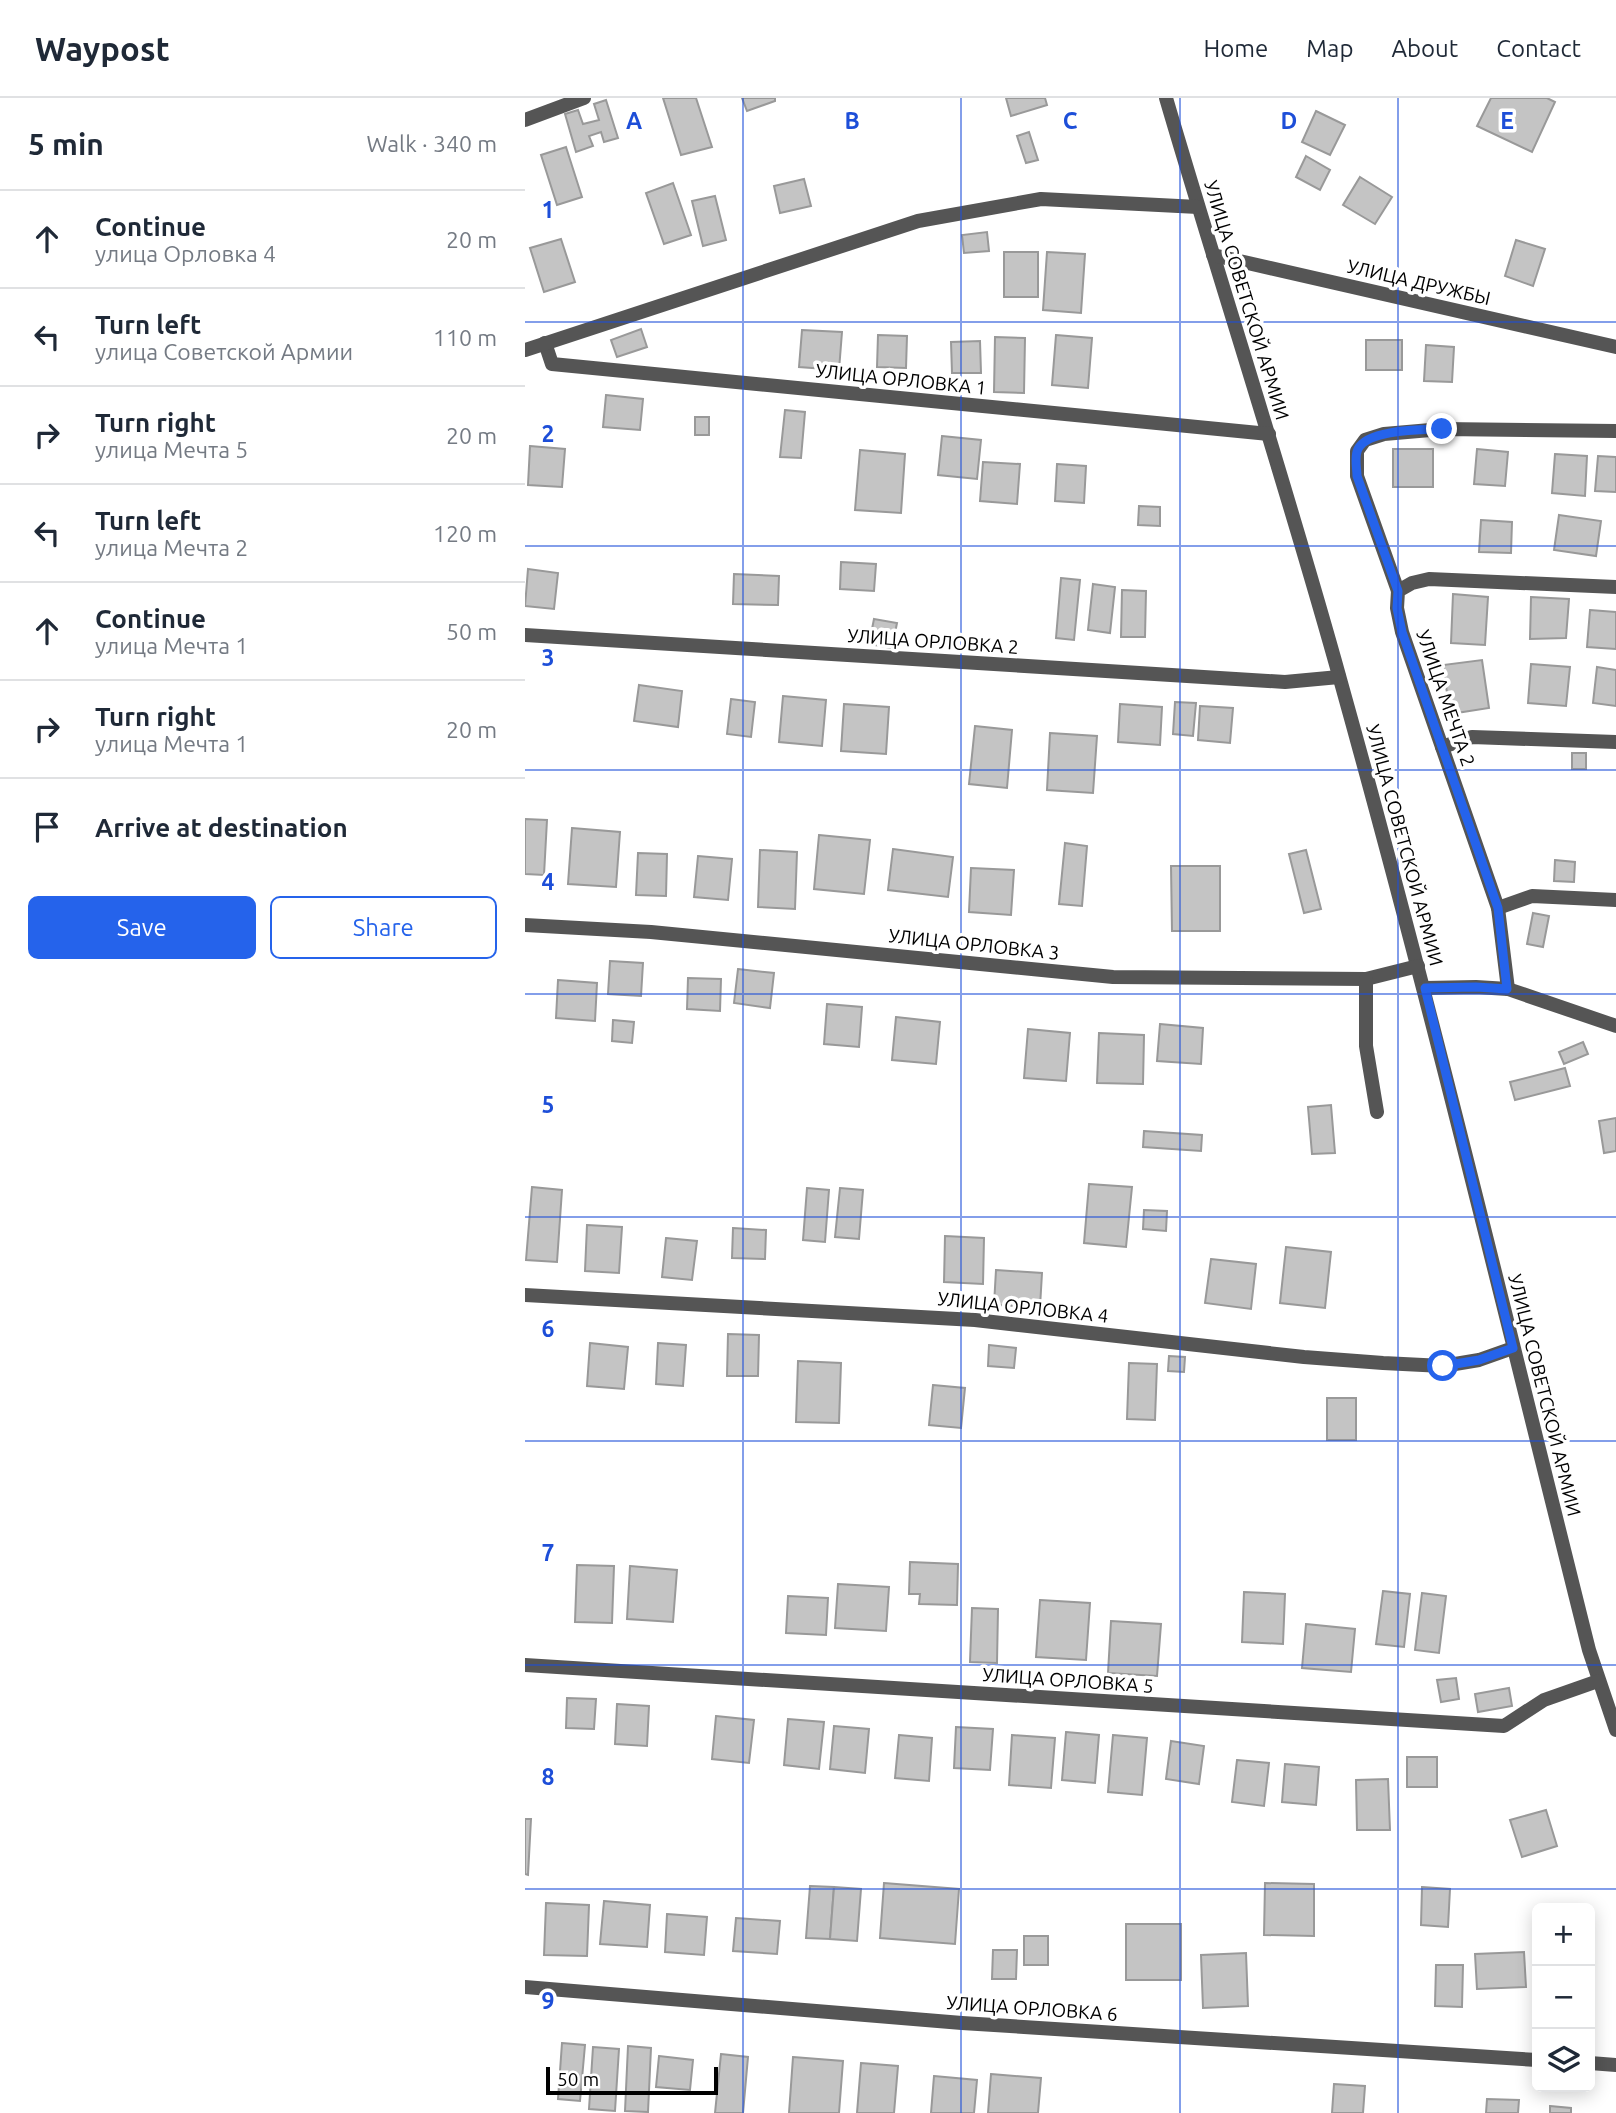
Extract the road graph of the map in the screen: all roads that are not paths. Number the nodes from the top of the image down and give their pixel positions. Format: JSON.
{"nodes":[{"id":1,"x":584,"y":98,"type":"edge"},
{"id":2,"x":1166,"y":98,"type":"edge"},
{"id":3,"x":525,"y":120,"type":"edge"},
{"id":4,"x":1198,"y":207,"type":"junction"},
{"id":5,"x":1213,"y":255,"type":"junction"},
{"id":6,"x":545,"y":343,"type":"junction"},
{"id":7,"x":1616,"y":347,"type":"edge"},
{"id":8,"x":525,"y":350,"type":"edge"},
{"id":9,"x":1616,"y":431,"type":"edge"},
{"id":10,"x":1269,"y":434,"type":"junction"},
{"id":11,"x":1616,"y":587,"type":"edge"},
{"id":12,"x":1398,"y":591,"type":"junction"},
{"id":13,"x":525,"y":635,"type":"edge"},
{"id":14,"x":1339,"y":677,"type":"junction"},
{"id":15,"x":1616,"y":742,"type":"edge"},
{"id":16,"x":1442,"y":747,"type":"junction"},
{"id":17,"x":1616,"y":900,"type":"edge"},
{"id":18,"x":1498,"y":908,"type":"junction"},
{"id":19,"x":525,"y":925,"type":"edge"},
{"id":20,"x":1418,"y":966,"type":"junction"},
{"id":21,"x":1366,"y":979,"type":"junction"},
{"id":22,"x":1425,"y":988,"type":"junction"},
{"id":23,"x":1507,"y":989,"type":"junction"},
{"id":24,"x":1616,"y":1026,"type":"edge"},
{"id":25,"x":1377,"y":1112,"type":"dead end"},
{"id":26,"x":525,"y":1294,"type":"edge"},
{"id":27,"x":1513,"y":1348,"type":"junction"},
{"id":28,"x":525,"y":1665,"type":"edge"},
{"id":29,"x":1598,"y":1681,"type":"junction"},
{"id":30,"x":1616,"y":1730,"type":"edge"},
{"id":31,"x":525,"y":1987,"type":"edge"},
{"id":32,"x":1532,"y":2060,"type":"edge"},
{"id":33,"x":1595,"y":2063,"type":"edge"},
{"id":34,"x":1616,"y":2065,"type":"edge"}],
"edges":[{"from":1,"to":3,"type":"street"},
{"from":2,"to":4,"type":"street","name":"УЛИЦА СОВЕТСКОЙ АРМИИ"},
{"from":4,"to":5,"type":"street","name":"УЛИЦА СОВЕТСКОЙ АРМИИ"},
{"from":4,"to":6,"type":"street"},
{"from":5,"to":7,"type":"street","name":"УЛИЦА ДРУЖБЫ"},
{"from":5,"to":10,"type":"street","name":"УЛИЦА СОВЕТСКОЙ АРМИИ"},
{"from":6,"to":8,"type":"street"},
{"from":6,"to":10,"type":"street","name":"УЛИЦА ОРЛОВКА 1"},
{"from":9,"to":12,"type":"street","name":"УЛИЦА МЕЧТА 2"},
{"from":10,"to":14,"type":"street","name":"УЛИЦА СОВЕТСКОЙ АРМИИ"},
{"from":11,"to":12,"type":"street"},
{"from":12,"to":16,"type":"street","name":"УЛИЦА МЕЧТА 2"},
{"from":13,"to":14,"type":"street","name":"УЛИЦА ОРЛОВКА 2"},
{"from":14,"to":20,"type":"street","name":"УЛИЦА СОВЕТСКОЙ АРМИИ"},
{"from":15,"to":16,"type":"street"},
{"from":16,"to":18,"type":"street","name":"УЛИЦА МЕЧТА 2"},
{"from":17,"to":18,"type":"street"},
{"from":18,"to":23,"type":"street","name":"УЛИЦА МЕЧТА 2"},
{"from":19,"to":21,"type":"street","name":"УЛИЦА ОРЛОВКА 3"},
{"from":20,"to":21,"type":"street","name":"УЛИЦА ОРЛОВКА 3"},
{"from":20,"to":22,"type":"street","name":"УЛИЦА СОВЕТСКОЙ АРМИИ"},
{"from":21,"to":25,"type":"street"},
{"from":22,"to":23,"type":"street"},
{"from":22,"to":27,"type":"street","name":"УЛИЦА СОВЕТСКОЙ АРМИИ"},
{"from":23,"to":24,"type":"street"},
{"from":26,"to":27,"type":"street","name":"УЛИЦА ОРЛОВКА 4"},
{"from":27,"to":29,"type":"street","name":"УЛИЦА СОВЕТСКОЙ АРМИИ"},
{"from":28,"to":29,"type":"street","name":"УЛИЦА ОРЛОВКА 5"},
{"from":29,"to":30,"type":"street","name":"УЛИЦА СОВЕТСКОЙ АРМИИ"},
{"from":31,"to":32,"type":"street","name":"УЛИЦА ОРЛОВКА 6"},
{"from":33,"to":34,"type":"street"}]}
